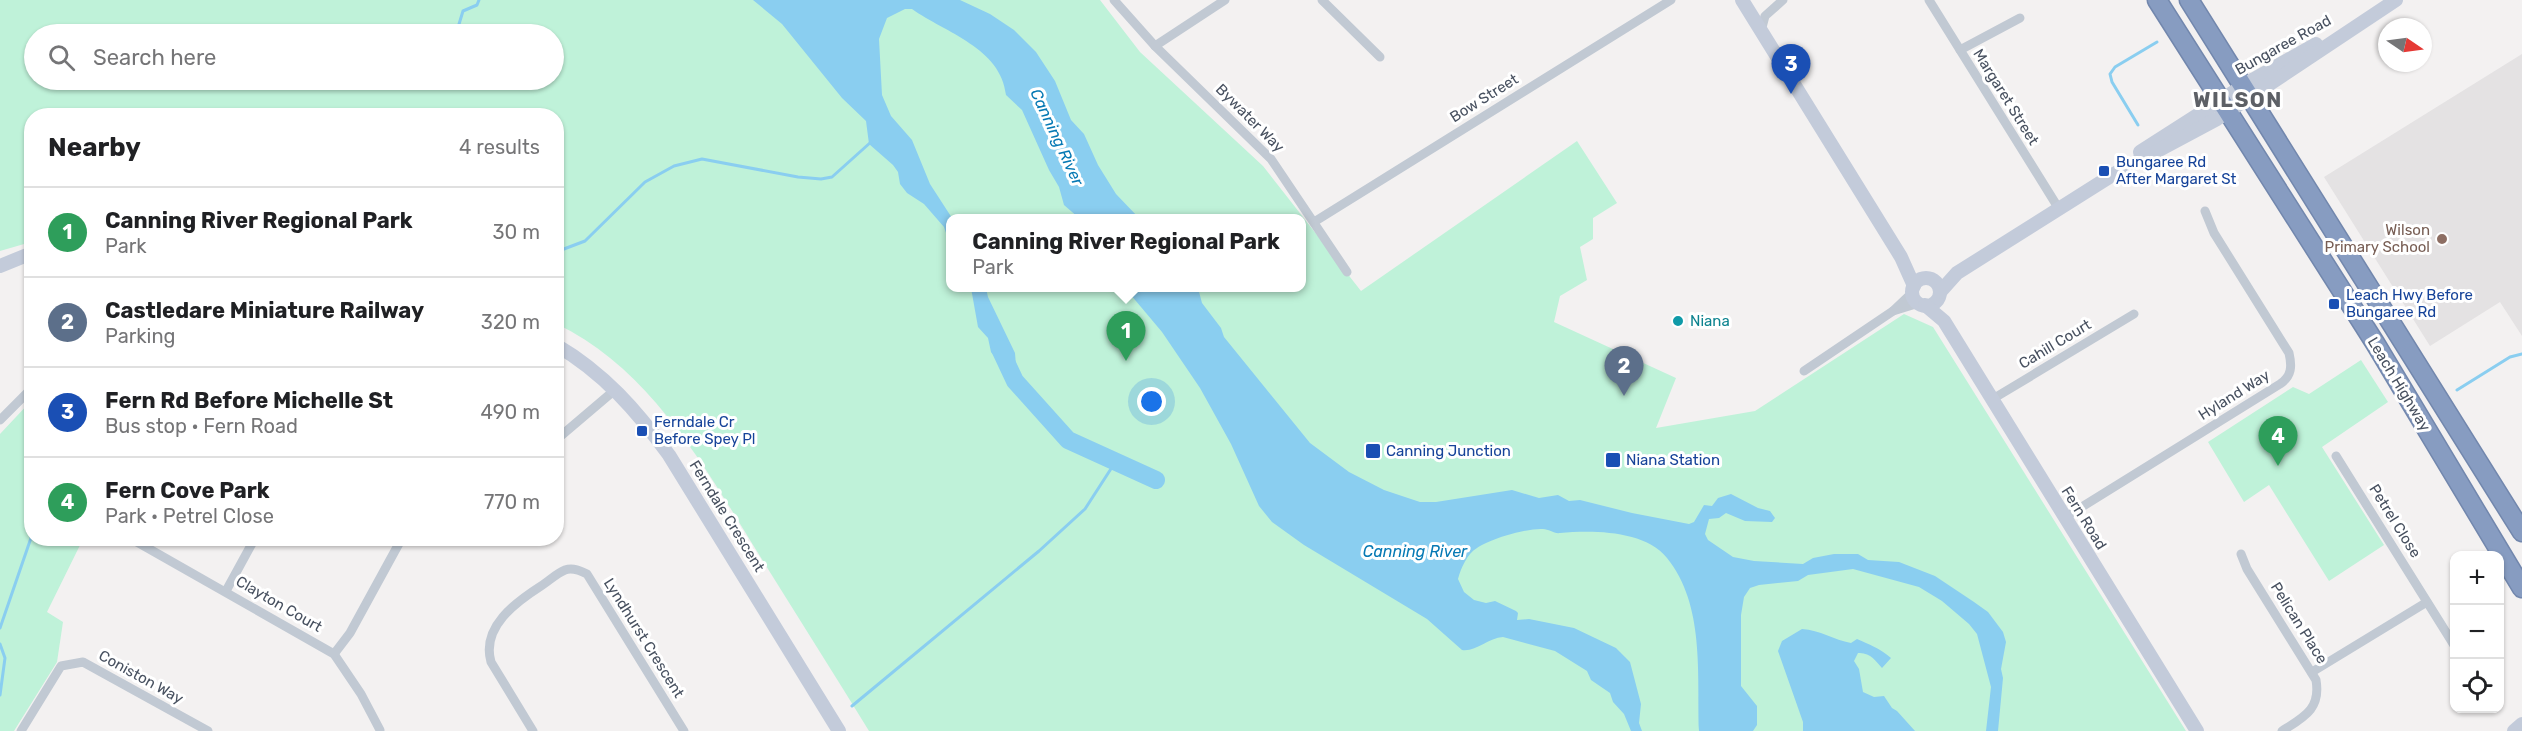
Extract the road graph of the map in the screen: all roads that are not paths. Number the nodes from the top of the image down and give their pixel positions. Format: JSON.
{"nodes":[{"id":1,"x":1114,"y":0,"type":"edge"},
{"id":2,"x":1226,"y":0,"type":"edge"},
{"id":3,"x":1322,"y":0,"type":"edge"},
{"id":4,"x":1671,"y":0,"type":"edge"},
{"id":5,"x":1742,"y":0,"type":"edge"},
{"id":6,"x":1783,"y":0,"type":"edge"},
{"id":7,"x":1929,"y":0,"type":"edge"},
{"id":8,"x":2157,"y":0,"type":"edge"},
{"id":9,"x":2189,"y":0,"type":"edge"},
{"id":10,"x":2396,"y":0,"type":"edge"},
{"id":11,"x":2020,"y":18,"type":"dead end"},
{"id":12,"x":1761,"y":31,"type":"junction"},
{"id":13,"x":1155,"y":46,"type":"junction"},
{"id":14,"x":1960,"y":50,"type":"junction"},
{"id":15,"x":1380,"y":57,"type":"dead end"},
{"id":16,"x":2246,"y":92,"type":"junction"},
{"id":17,"x":2223,"y":107,"type":"junction"},
{"id":18,"x":2059,"y":209,"type":"junction"},
{"id":19,"x":2205,"y":211,"type":"dead end"},
{"id":20,"x":1314,"y":222,"type":"junction"},
{"id":21,"x":24,"y":256,"type":"edge"},
{"id":22,"x":0,"y":266,"type":"edge"},
{"id":23,"x":1347,"y":272,"type":"dead end"},
{"id":24,"x":1926,"y":292,"type":"junction"},
{"id":25,"x":2134,"y":314,"type":"dead end"},
{"id":26,"x":564,"y":351,"type":"edge"},
{"id":27,"x":1804,"y":371,"type":"dead end"},
{"id":28,"x":616,"y":389,"type":"junction"},
{"id":29,"x":24,"y":396,"type":"edge"},
{"id":30,"x":1991,"y":400,"type":"junction"},
{"id":31,"x":0,"y":420,"type":"edge"},
{"id":32,"x":564,"y":433,"type":"edge"},
{"id":33,"x":2337,"y":456,"type":"dead end"},
{"id":34,"x":2064,"y":518,"type":"junction"},
{"id":35,"x":2522,"y":532,"type":"edge"},
{"id":36,"x":144,"y":546,"type":"edge"},
{"id":37,"x":251,"y":546,"type":"edge"},
{"id":38,"x":398,"y":546,"type":"edge"},
{"id":39,"x":2241,"y":554,"type":"dead end"},
{"id":40,"x":2522,"y":588,"type":"edge"},
{"id":41,"x":226,"y":591,"type":"junction"},
{"id":42,"x":2427,"y":602,"type":"junction"},
{"id":43,"x":2450,"y":639,"type":"edge"},
{"id":44,"x":334,"y":654,"type":"junction"},
{"id":45,"x":2312,"y":672,"type":"junction"},
{"id":46,"x":380,"y":730,"type":"edge"},
{"id":47,"x":21,"y":731,"type":"edge"},
{"id":48,"x":208,"y":731,"type":"edge"},
{"id":49,"x":533,"y":731,"type":"edge"},
{"id":50,"x":684,"y":731,"type":"edge"},
{"id":51,"x":839,"y":731,"type":"edge"},
{"id":52,"x":2197,"y":731,"type":"edge"},
{"id":53,"x":2282,"y":731,"type":"edge"}],
"edges":[{"from":1,"to":13,"type":"street","name":"Bywater Way"},
{"from":2,"to":13,"type":"street"},
{"from":3,"to":15,"type":"street"},
{"from":4,"to":20,"type":"street","name":"Bow Street"},
{"from":5,"to":12,"type":"street"},
{"from":6,"to":12,"type":"street"},
{"from":7,"to":14,"type":"street","name":"Margaret Street"},
{"from":8,"to":17,"type":"highway","name":"Leach Highway"},
{"from":9,"to":16,"type":"highway","name":"Leach Highway"},
{"from":10,"to":16,"type":"street","name":"Bungaree Road"},
{"from":11,"to":14,"type":"street"},
{"from":12,"to":24,"type":"street"},
{"from":13,"to":20,"type":"street","name":"Bywater Way"},
{"from":14,"to":18,"type":"street","name":"Margaret Street"},
{"from":16,"to":17,"type":"street","name":"Bungaree Road"},
{"from":16,"to":35,"type":"highway","name":"Leach Highway"},
{"from":17,"to":18,"type":"street","name":"Bungaree Road"},
{"from":17,"to":40,"type":"highway","name":"Leach Highway"},
{"from":18,"to":24,"type":"street","name":"Bungaree Road"},
{"from":19,"to":34,"type":"street","name":"Hyland Way"},
{"from":20,"to":23,"type":"street","name":"Bywater Way"},
{"from":21,"to":22,"type":"street"},
{"from":24,"to":27,"type":"street"},
{"from":24,"to":30,"type":"street","name":"Fern Road"},
{"from":25,"to":30,"type":"street","name":"Cahill Court"},
{"from":26,"to":28,"type":"street","name":"Ferndale Crescent"},
{"from":28,"to":32,"type":"street"},
{"from":28,"to":51,"type":"street","name":"Ferndale Crescent"},
{"from":29,"to":31,"type":"street"},
{"from":30,"to":34,"type":"street","name":"Fern Road"},
{"from":33,"to":42,"type":"street","name":"Petrel Close"},
{"from":34,"to":52,"type":"street","name":"Fern Road"},
{"from":36,"to":41,"type":"street","name":"Clayton Court"},
{"from":37,"to":41,"type":"street"},
{"from":38,"to":44,"type":"street"},
{"from":39,"to":45,"type":"street","name":"Pelican Place"},
{"from":41,"to":44,"type":"street","name":"Clayton Court"},
{"from":42,"to":43,"type":"street","name":"Petrel Close"},
{"from":42,"to":45,"type":"street"},
{"from":44,"to":46,"type":"street","name":"Clayton Court"},
{"from":45,"to":53,"type":"street","name":"Pelican Place"},
{"from":47,"to":48,"type":"street","name":"Coniston Way"},
{"from":49,"to":50,"type":"street","name":"Lyndhurst Crescent"}]}
